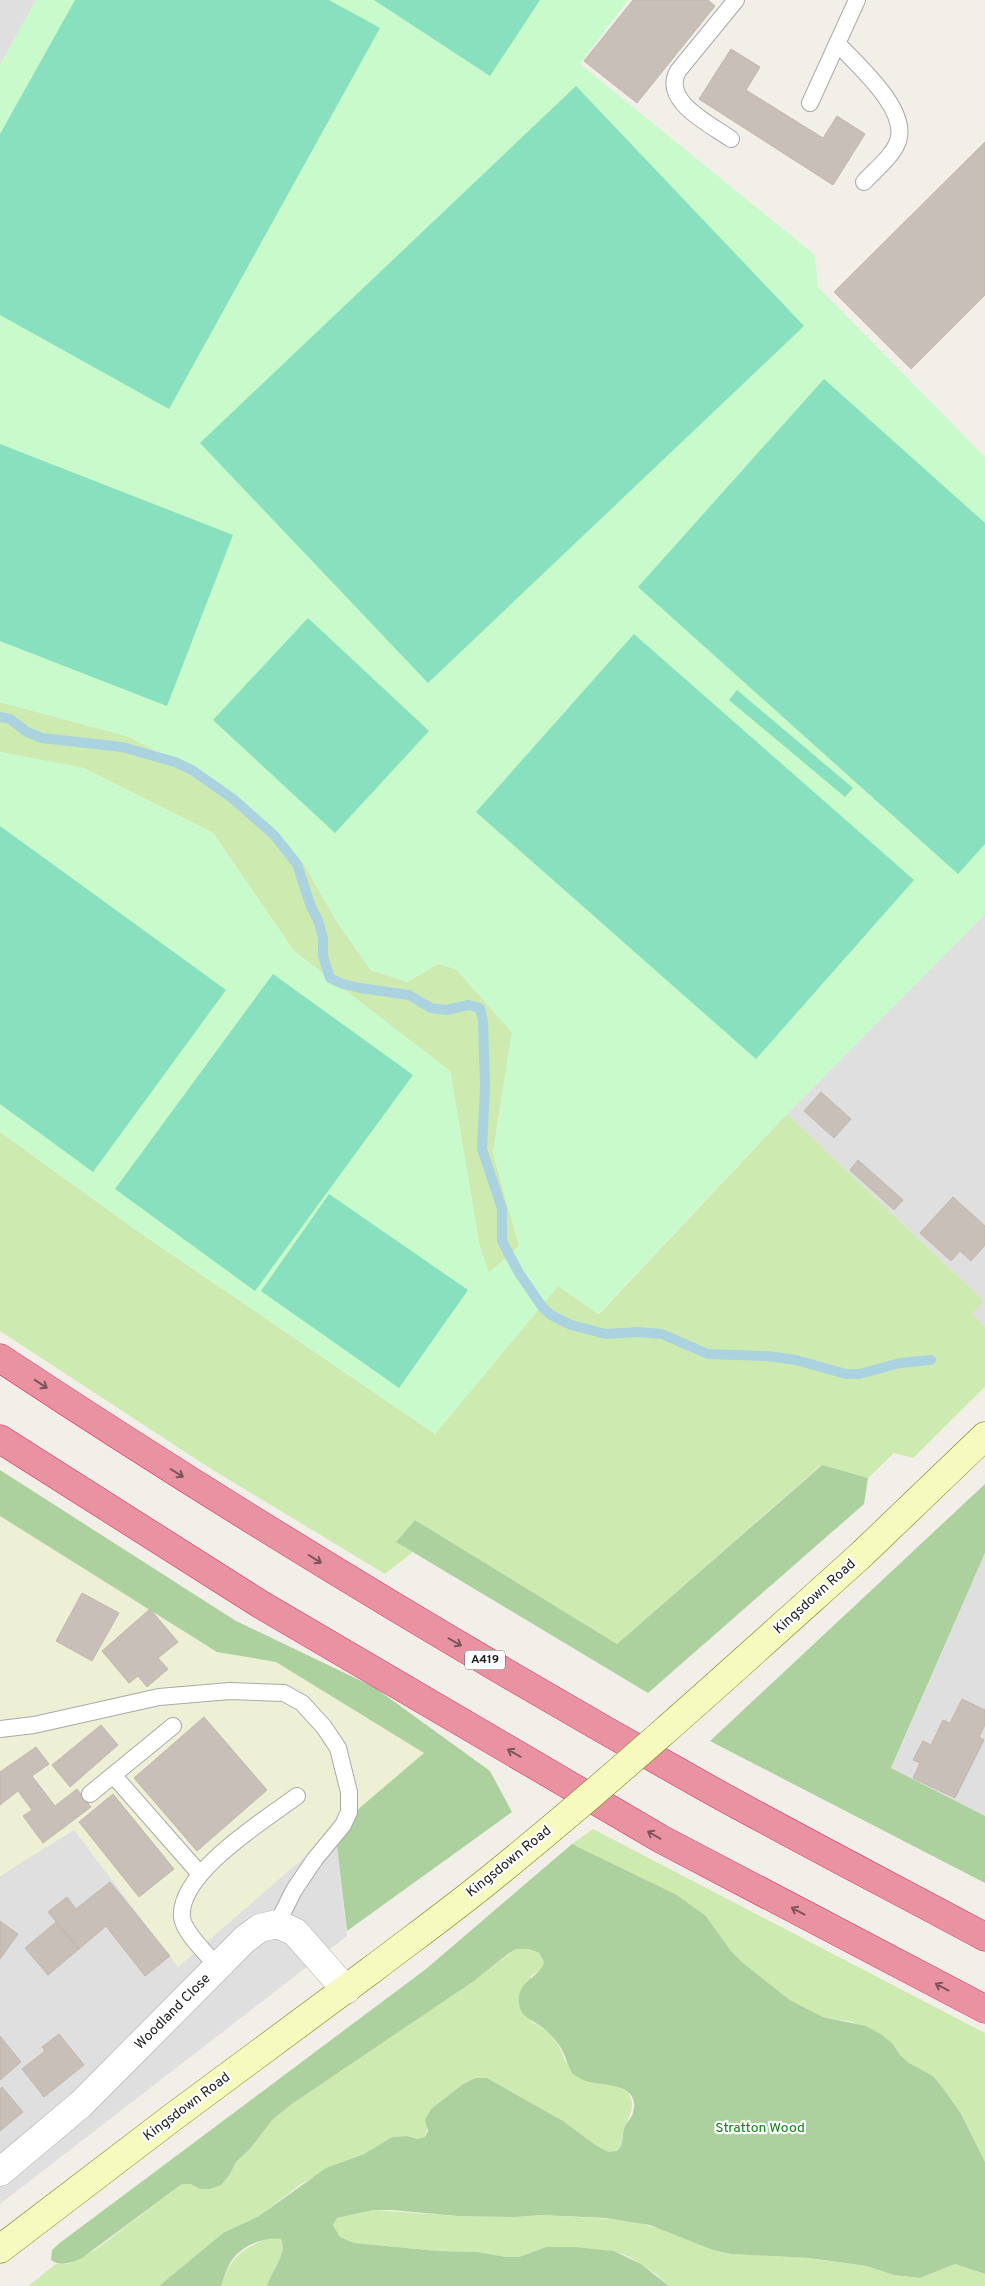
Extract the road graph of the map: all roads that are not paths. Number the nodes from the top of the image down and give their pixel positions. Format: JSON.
{"nodes":[{"id":1,"x":736,"y":0,"type":"edge"},
{"id":2,"x":857,"y":0,"type":"edge"},
{"id":3,"x":837,"y":43,"type":"junction"},
{"id":4,"x":810,"y":103,"type":"dead end"},
{"id":5,"x":731,"y":139,"type":"dead end"},
{"id":6,"x":864,"y":182,"type":"dead end"},
{"id":7,"x":0,"y":1358,"type":"edge"},
{"id":8,"x":985,"y":1436,"type":"edge"},
{"id":9,"x":0,"y":1439,"type":"edge"},
{"id":10,"x":173,"y":1726,"type":"dead end"},
{"id":11,"x":0,"y":1729,"type":"edge"},
{"id":12,"x":114,"y":1776,"type":"junction"},
{"id":13,"x":90,"y":1794,"type":"dead end"},
{"id":14,"x":297,"y":1796,"type":"dead end"},
{"id":15,"x":200,"y":1874,"type":"junction"},
{"id":16,"x":277,"y":1924,"type":"junction"},
{"id":17,"x":985,"y":1937,"type":"edge"},
{"id":18,"x":218,"y":1966,"type":"junction"},
{"id":19,"x":346,"y":1990,"type":"junction"},
{"id":20,"x":985,"y":2009,"type":"edge"},
{"id":21,"x":0,"y":2172,"type":"edge"},
{"id":22,"x":0,"y":2249,"type":"edge"}],
"edges":[{"from":1,"to":5,"type":"lane"},
{"from":2,"to":3,"type":"lane"},
{"from":3,"to":4,"type":"lane"},
{"from":3,"to":6,"type":"lane"},
{"from":7,"to":17,"type":"highway","number":"A419","one_way":true},
{"from":8,"to":19,"type":"main road","name":"Kingsdown Road","bridge":true},
{"from":20,"to":9,"type":"highway","one_way":true},
{"from":10,"to":12,"type":"lane"},
{"from":11,"to":16,"type":"lane"},
{"from":12,"to":13,"type":"lane"},
{"from":12,"to":15,"type":"lane"},
{"from":14,"to":15,"type":"lane"},
{"from":15,"to":18,"type":"lane"},
{"from":16,"to":18,"type":"street","name":"Woodland Close"},
{"from":16,"to":19,"type":"street"},
{"from":18,"to":21,"type":"street","name":"Woodland Close"},
{"from":19,"to":22,"type":"main road","name":"Kingsdown Road"}]}
